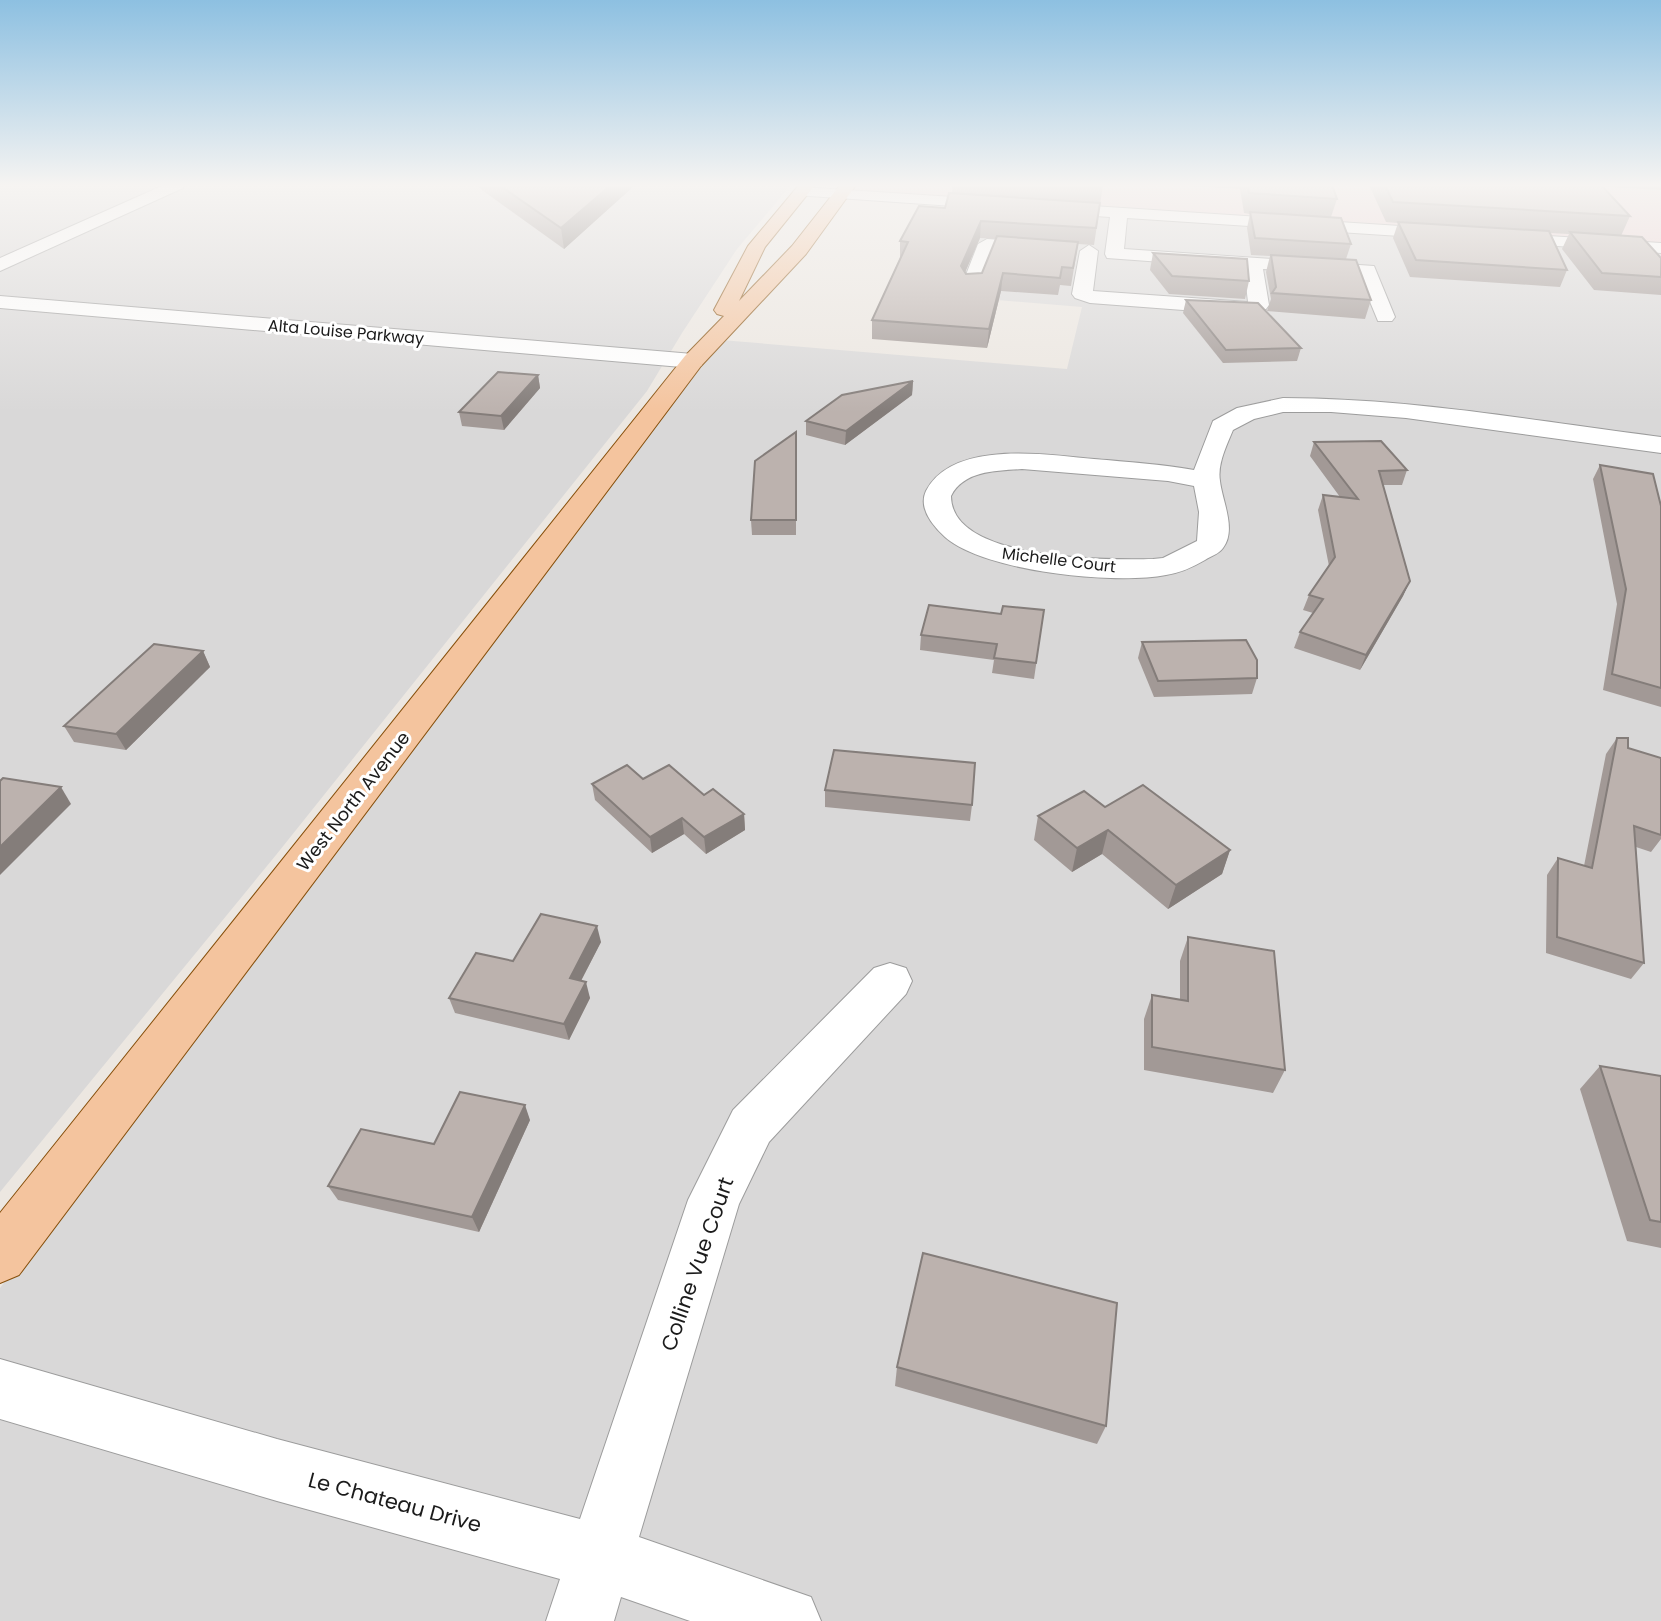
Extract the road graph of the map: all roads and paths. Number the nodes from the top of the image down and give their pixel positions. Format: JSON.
{"nodes":[{"id":1,"x":750,"y":261,"type":"edge"},
{"id":2,"x":789,"y":261,"type":"edge"},
{"id":3,"x":981,"y":261,"type":"edge"},
{"id":4,"x":1076,"y":261,"type":"edge"},
{"id":5,"x":1216,"y":261,"type":"edge"},
{"id":6,"x":1221,"y":261,"type":"joint"},
{"id":7,"x":1253,"y":264,"type":"junction"},
{"id":8,"x":972,"y":285,"type":"edge"},
{"id":9,"x":0,"y":302,"type":"edge"},
{"id":10,"x":1385,"y":317,"type":"dead end"},
{"id":11,"x":699,"y":353,"type":"junction"},
{"id":12,"x":1661,"y":445,"type":"edge"},
{"id":13,"x":1206,"y":480,"type":"junction"},
{"id":14,"x":890,"y":981,"type":"dead end"},
{"id":15,"x":0,"y":1256,"type":"edge"},
{"id":16,"x":0,"y":1389,"type":"edge"},
{"id":17,"x":600,"y":1557,"type":"junction"},
{"id":18,"x":580,"y":1621,"type":"edge"},
{"id":19,"x":787,"y":1621,"type":"edge"}],
"edges":[{"from":1,"to":11,"type":"main road","name":"West North Avenue"},
{"from":2,"to":11,"type":"main road","name":"West North Avenue"},
{"from":3,"to":8,"type":"street"},
{"from":4,"to":7,"type":"street"},
{"from":5,"to":6,"type":"street"},
{"from":6,"to":7,"type":"street"},
{"from":7,"to":10,"type":"street"},
{"from":9,"to":11,"type":"street","name":"Alta Louise Parkway"},
{"from":11,"to":15,"type":"main road","name":"West North Avenue"},
{"from":12,"to":13,"type":"street","name":"Michelle Court"},
{"from":13,"to":13,"type":"street","name":"Michelle Court"},
{"from":14,"to":17,"type":"street","name":"Colline Vue Court"},
{"from":16,"to":17,"type":"street","name":"Le Chateau Drive"},
{"from":17,"to":18,"type":"street","name":"Colline Vue Court"},
{"from":17,"to":19,"type":"street","name":"Le Chateau Drive"}]}
